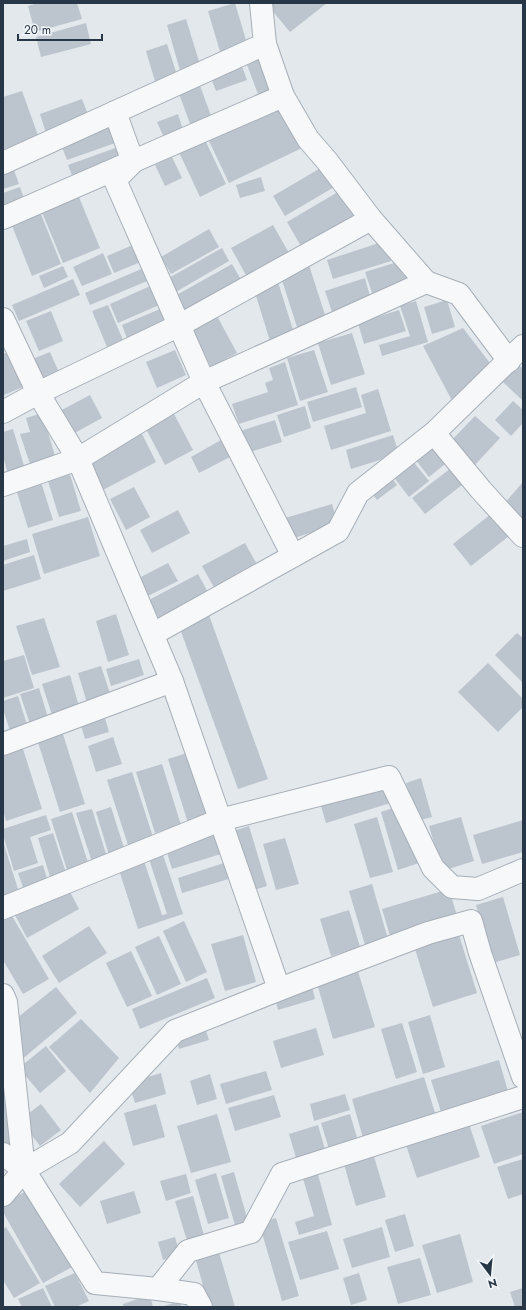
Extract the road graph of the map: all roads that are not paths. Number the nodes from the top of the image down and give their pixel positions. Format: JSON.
{"nodes":[{"id":1,"x":261,"y":3,"type":"edge"},
{"id":2,"x":265,"y":44,"type":"junction"},
{"id":3,"x":283,"y":96,"type":"junction"},
{"id":4,"x":115,"y":112,"type":"junction"},
{"id":5,"x":133,"y":162,"type":"junction"},
{"id":6,"x":3,"y":163,"type":"edge"},
{"id":7,"x":3,"y":218,"type":"edge"},
{"id":8,"x":371,"y":219,"type":"junction"},
{"id":9,"x":426,"y":282,"type":"junction"},
{"id":10,"x":3,"y":319,"type":"edge"},
{"id":11,"x":180,"y":325,"type":"junction"},
{"id":12,"x":516,"y":353,"type":"edge"},
{"id":13,"x":204,"y":382,"type":"junction"},
{"id":14,"x":38,"y":392,"type":"junction"},
{"id":15,"x":3,"y":412,"type":"edge"},
{"id":16,"x":434,"y":433,"type":"junction"},
{"id":17,"x":78,"y":459,"type":"junction"},
{"id":18,"x":3,"y":485,"type":"edge"},
{"id":19,"x":523,"y":536,"type":"edge"},
{"id":20,"x":293,"y":556,"type":"junction"},
{"id":21,"x":153,"y":634,"type":"junction"},
{"id":22,"x":172,"y":681,"type":"junction"},
{"id":23,"x":3,"y":744,"type":"edge"},
{"id":24,"x":220,"y":820,"type":"junction"},
{"id":25,"x":523,"y":870,"type":"edge"},
{"id":26,"x":478,"y":889,"type":"junction"},
{"id":27,"x":3,"y":908,"type":"edge"},
{"id":28,"x":471,"y":921,"type":"junction"},
{"id":29,"x":279,"y":989,"type":"junction"},
{"id":30,"x":3,"y":995,"type":"edge"},
{"id":31,"x":523,"y":1077,"type":"edge"},
{"id":32,"x":523,"y":1097,"type":"edge"},
{"id":33,"x":3,"y":1154,"type":"edge"},
{"id":34,"x":24,"y":1170,"type":"junction"},
{"id":35,"x":3,"y":1195,"type":"edge"},
{"id":36,"x":158,"y":1289,"type":"junction"},
{"id":37,"x":201,"y":1307,"type":"edge"}],
"edges":[{"from":1,"to":2,"type":"street"},
{"from":2,"to":3,"type":"street"},
{"from":2,"to":4,"type":"street"},
{"from":3,"to":5,"type":"street"},
{"from":3,"to":8,"type":"street"},
{"from":4,"to":5,"type":"street"},
{"from":4,"to":6,"type":"street"},
{"from":5,"to":7,"type":"street"},
{"from":5,"to":11,"type":"street"},
{"from":8,"to":9,"type":"street"},
{"from":8,"to":11,"type":"street"},
{"from":9,"to":12,"type":"street"},
{"from":9,"to":13,"type":"street"},
{"from":10,"to":14,"type":"street"},
{"from":11,"to":13,"type":"street"},
{"from":11,"to":14,"type":"street"},
{"from":12,"to":16,"type":"street"},
{"from":13,"to":17,"type":"street"},
{"from":13,"to":20,"type":"street"},
{"from":14,"to":15,"type":"street"},
{"from":14,"to":17,"type":"street"},
{"from":16,"to":19,"type":"street"},
{"from":16,"to":20,"type":"street"},
{"from":17,"to":18,"type":"street"},
{"from":17,"to":21,"type":"street"},
{"from":20,"to":21,"type":"street"},
{"from":21,"to":22,"type":"street"},
{"from":22,"to":23,"type":"street"},
{"from":22,"to":24,"type":"street"},
{"from":24,"to":26,"type":"street"},
{"from":24,"to":27,"type":"street"},
{"from":24,"to":29,"type":"street"},
{"from":25,"to":26,"type":"street"},
{"from":26,"to":28,"type":"street"},
{"from":28,"to":29,"type":"street"},
{"from":28,"to":31,"type":"street"},
{"from":29,"to":34,"type":"street"},
{"from":30,"to":34,"type":"street"},
{"from":32,"to":36,"type":"street"},
{"from":33,"to":34,"type":"street"},
{"from":34,"to":35,"type":"street"},
{"from":34,"to":36,"type":"street"},
{"from":36,"to":37,"type":"street"}]}
